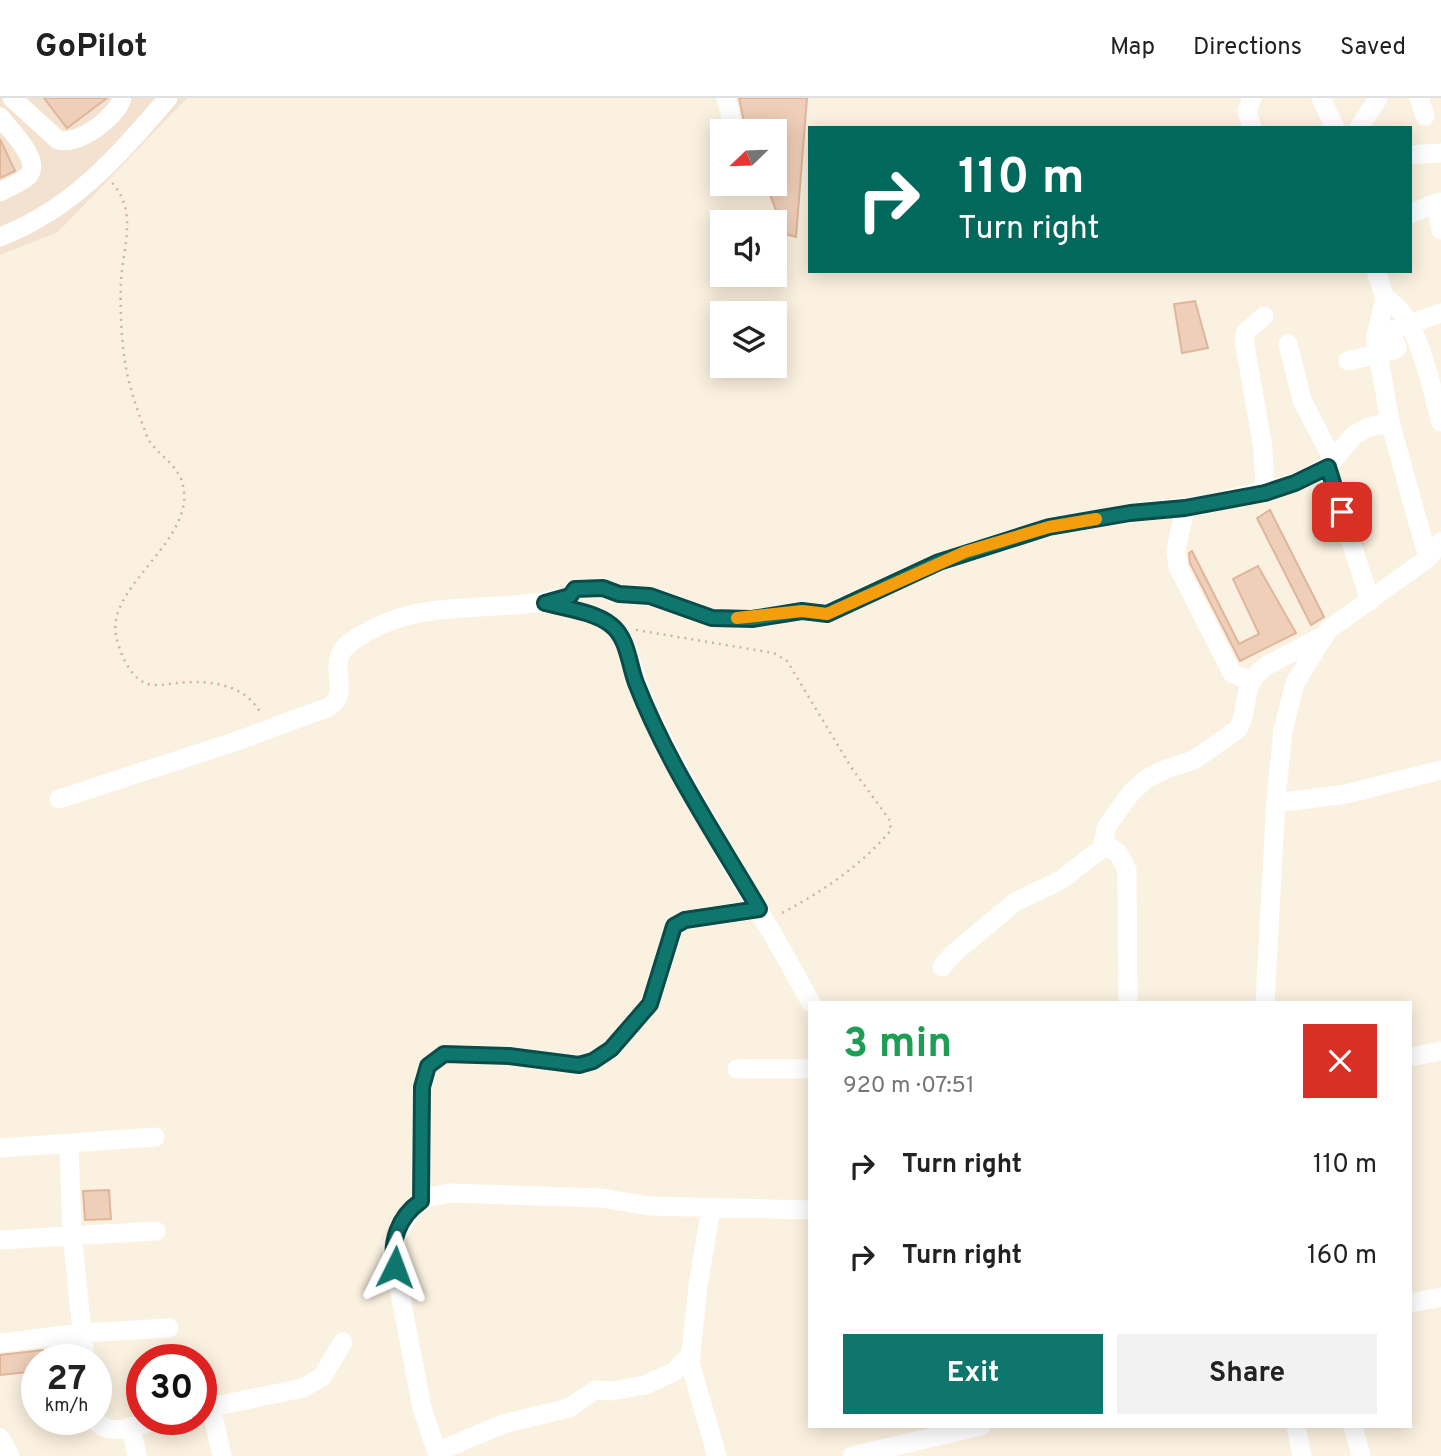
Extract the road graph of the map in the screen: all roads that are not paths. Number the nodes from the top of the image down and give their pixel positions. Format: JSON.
{"nodes":[{"id":1,"x":13,"y":98,"type":"edge"},
{"id":2,"x":121,"y":98,"type":"edge"},
{"id":3,"x":167,"y":98,"type":"edge"},
{"id":4,"x":726,"y":98,"type":"edge"},
{"id":5,"x":1321,"y":98,"type":"edge"},
{"id":6,"x":1378,"y":98,"type":"edge"},
{"id":7,"x":1255,"y":99,"type":"edge"},
{"id":8,"x":0,"y":108,"type":"edge"},
{"id":9,"x":0,"y":117,"type":"edge"},
{"id":10,"x":731,"y":119,"type":"edge"},
{"id":11,"x":1250,"y":126,"type":"edge"},
{"id":12,"x":1334,"y":126,"type":"edge"},
{"id":13,"x":1360,"y":126,"type":"edge"},
{"id":14,"x":1441,"y":153,"type":"edge"},
{"id":15,"x":1412,"y":155,"type":"edge"},
{"id":16,"x":0,"y":192,"type":"edge"},
{"id":17,"x":1439,"y":203,"type":"edge"},
{"id":18,"x":1412,"y":213,"type":"edge"},
{"id":19,"x":1441,"y":230,"type":"edge"},
{"id":20,"x":0,"y":237,"type":"edge"},
{"id":21,"x":1377,"y":273,"type":"edge"},
{"id":22,"x":1385,"y":298,"type":"junction"},
{"id":23,"x":1441,"y":313,"type":"edge"},
{"id":24,"x":1264,"y":316,"type":"dead end"},
{"id":25,"x":1412,"y":326,"type":"junction"},
{"id":26,"x":1382,"y":341,"type":"junction"},
{"id":27,"x":1288,"y":344,"type":"dead end"},
{"id":28,"x":1348,"y":361,"type":"dead end"},
{"id":29,"x":1390,"y":422,"type":"junction"},
{"id":30,"x":1441,"y":422,"type":"edge"},
{"id":31,"x":1330,"y":463,"type":"junction"},
{"id":32,"x":1265,"y":493,"type":"junction"},
{"id":33,"x":1185,"y":508,"type":"junction"},
{"id":34,"x":1441,"y":542,"type":"edge"},
{"id":35,"x":1428,"y":558,"type":"junction"},
{"id":36,"x":1370,"y":601,"type":"junction"},
{"id":37,"x":545,"y":603,"type":"junction"},
{"id":38,"x":1322,"y":637,"type":"junction"},
{"id":39,"x":1251,"y":681,"type":"junction"},
{"id":40,"x":1441,"y":770,"type":"edge"},
{"id":41,"x":59,"y":799,"type":"dead end"},
{"id":42,"x":1276,"y":803,"type":"junction"},
{"id":43,"x":1105,"y":846,"type":"junction"},
{"id":44,"x":762,"y":915,"type":"junction"},
{"id":45,"x":942,"y":967,"type":"dead end"},
{"id":46,"x":810,"y":1001,"type":"edge"},
{"id":47,"x":1128,"y":1001,"type":"edge"},
{"id":48,"x":1265,"y":1001,"type":"edge"},
{"id":49,"x":1441,"y":1052,"type":"edge"},
{"id":50,"x":1412,"y":1057,"type":"edge"},
{"id":51,"x":737,"y":1069,"type":"dead end"},
{"id":52,"x":808,"y":1069,"type":"edge"},
{"id":53,"x":155,"y":1137,"type":"dead end"},
{"id":54,"x":69,"y":1145,"type":"junction"},
{"id":55,"x":0,"y":1148,"type":"edge"},
{"id":56,"x":421,"y":1201,"type":"junction"},
{"id":57,"x":711,"y":1208,"type":"junction"},
{"id":58,"x":808,"y":1210,"type":"edge"},
{"id":59,"x":156,"y":1231,"type":"dead end"},
{"id":60,"x":72,"y":1234,"type":"junction"},
{"id":61,"x":0,"y":1240,"type":"edge"},
{"id":62,"x":1441,"y":1297,"type":"edge"},
{"id":63,"x":1412,"y":1303,"type":"edge"},
{"id":64,"x":169,"y":1328,"type":"dead end"},
{"id":65,"x":82,"y":1333,"type":"junction"},
{"id":66,"x":344,"y":1342,"type":"dead end"},
{"id":67,"x":0,"y":1343,"type":"edge"},
{"id":68,"x":83,"y":1344,"type":"edge"},
{"id":69,"x":690,"y":1355,"type":"junction"},
{"id":70,"x":217,"y":1406,"type":"edge"},
{"id":71,"x":972,"y":1428,"type":"edge"},
{"id":72,"x":1296,"y":1428,"type":"edge"},
{"id":73,"x":1353,"y":1428,"type":"edge"},
{"id":74,"x":133,"y":1435,"type":"edge"},
{"id":75,"x":215,"y":1435,"type":"edge"},
{"id":76,"x":0,"y":1438,"type":"edge"},
{"id":77,"x":438,"y":1454,"type":"edge"},
{"id":78,"x":10,"y":1456,"type":"edge"},
{"id":79,"x":137,"y":1456,"type":"edge"},
{"id":80,"x":222,"y":1456,"type":"edge"},
{"id":81,"x":717,"y":1456,"type":"edge"},
{"id":82,"x":852,"y":1456,"type":"edge"},
{"id":83,"x":1302,"y":1456,"type":"edge"},
{"id":84,"x":1360,"y":1456,"type":"edge"}],
"edges":[{"from":1,"to":2,"type":"street"},
{"from":1,"to":8,"type":"street"},
{"from":3,"to":20,"type":"street"},
{"from":4,"to":10,"type":"street"},
{"from":5,"to":12,"type":"street"},
{"from":6,"to":13,"type":"street"},
{"from":7,"to":11,"type":"street"},
{"from":9,"to":16,"type":"street"},
{"from":14,"to":15,"type":"street"},
{"from":17,"to":18,"type":"street"},
{"from":17,"to":19,"type":"street"},
{"from":21,"to":22,"type":"street"},
{"from":22,"to":25,"type":"street"},
{"from":22,"to":26,"type":"street"},
{"from":23,"to":25,"type":"street"},
{"from":24,"to":32,"type":"street"},
{"from":25,"to":26,"type":"street"},
{"from":25,"to":30,"type":"street"},
{"from":26,"to":28,"type":"street"},
{"from":26,"to":29,"type":"street"},
{"from":27,"to":31,"type":"street"},
{"from":29,"to":31,"type":"street"},
{"from":29,"to":35,"type":"street"},
{"from":31,"to":32,"type":"street"},
{"from":31,"to":36,"type":"street"},
{"from":32,"to":33,"type":"street"},
{"from":33,"to":37,"type":"street"},
{"from":33,"to":39,"type":"street"},
{"from":34,"to":35,"type":"street"},
{"from":35,"to":36,"type":"street"},
{"from":36,"to":38,"type":"street"},
{"from":37,"to":41,"type":"street"},
{"from":37,"to":44,"type":"street"},
{"from":38,"to":39,"type":"street"},
{"from":38,"to":42,"type":"street"},
{"from":39,"to":43,"type":"street"},
{"from":40,"to":42,"type":"street"},
{"from":42,"to":48,"type":"street"},
{"from":43,"to":45,"type":"street"},
{"from":43,"to":47,"type":"street"},
{"from":44,"to":46,"type":"street"},
{"from":44,"to":56,"type":"street"},
{"from":49,"to":50,"type":"street"},
{"from":51,"to":52,"type":"street"},
{"from":53,"to":54,"type":"street"},
{"from":54,"to":55,"type":"street"},
{"from":54,"to":60,"type":"street"},
{"from":56,"to":57,"type":"street"},
{"from":56,"to":77,"type":"street"},
{"from":57,"to":58,"type":"street"},
{"from":57,"to":69,"type":"street"},
{"from":59,"to":60,"type":"street"},
{"from":60,"to":61,"type":"street"},
{"from":60,"to":65,"type":"street"},
{"from":62,"to":63,"type":"street"},
{"from":64,"to":65,"type":"street"},
{"from":65,"to":67,"type":"street"},
{"from":65,"to":68,"type":"street"},
{"from":66,"to":70,"type":"street"},
{"from":69,"to":77,"type":"street"},
{"from":69,"to":81,"type":"street"},
{"from":71,"to":82,"type":"street"},
{"from":72,"to":83,"type":"street"},
{"from":73,"to":84,"type":"street"},
{"from":74,"to":79,"type":"street"},
{"from":75,"to":80,"type":"street"},
{"from":76,"to":78,"type":"street"}]}
